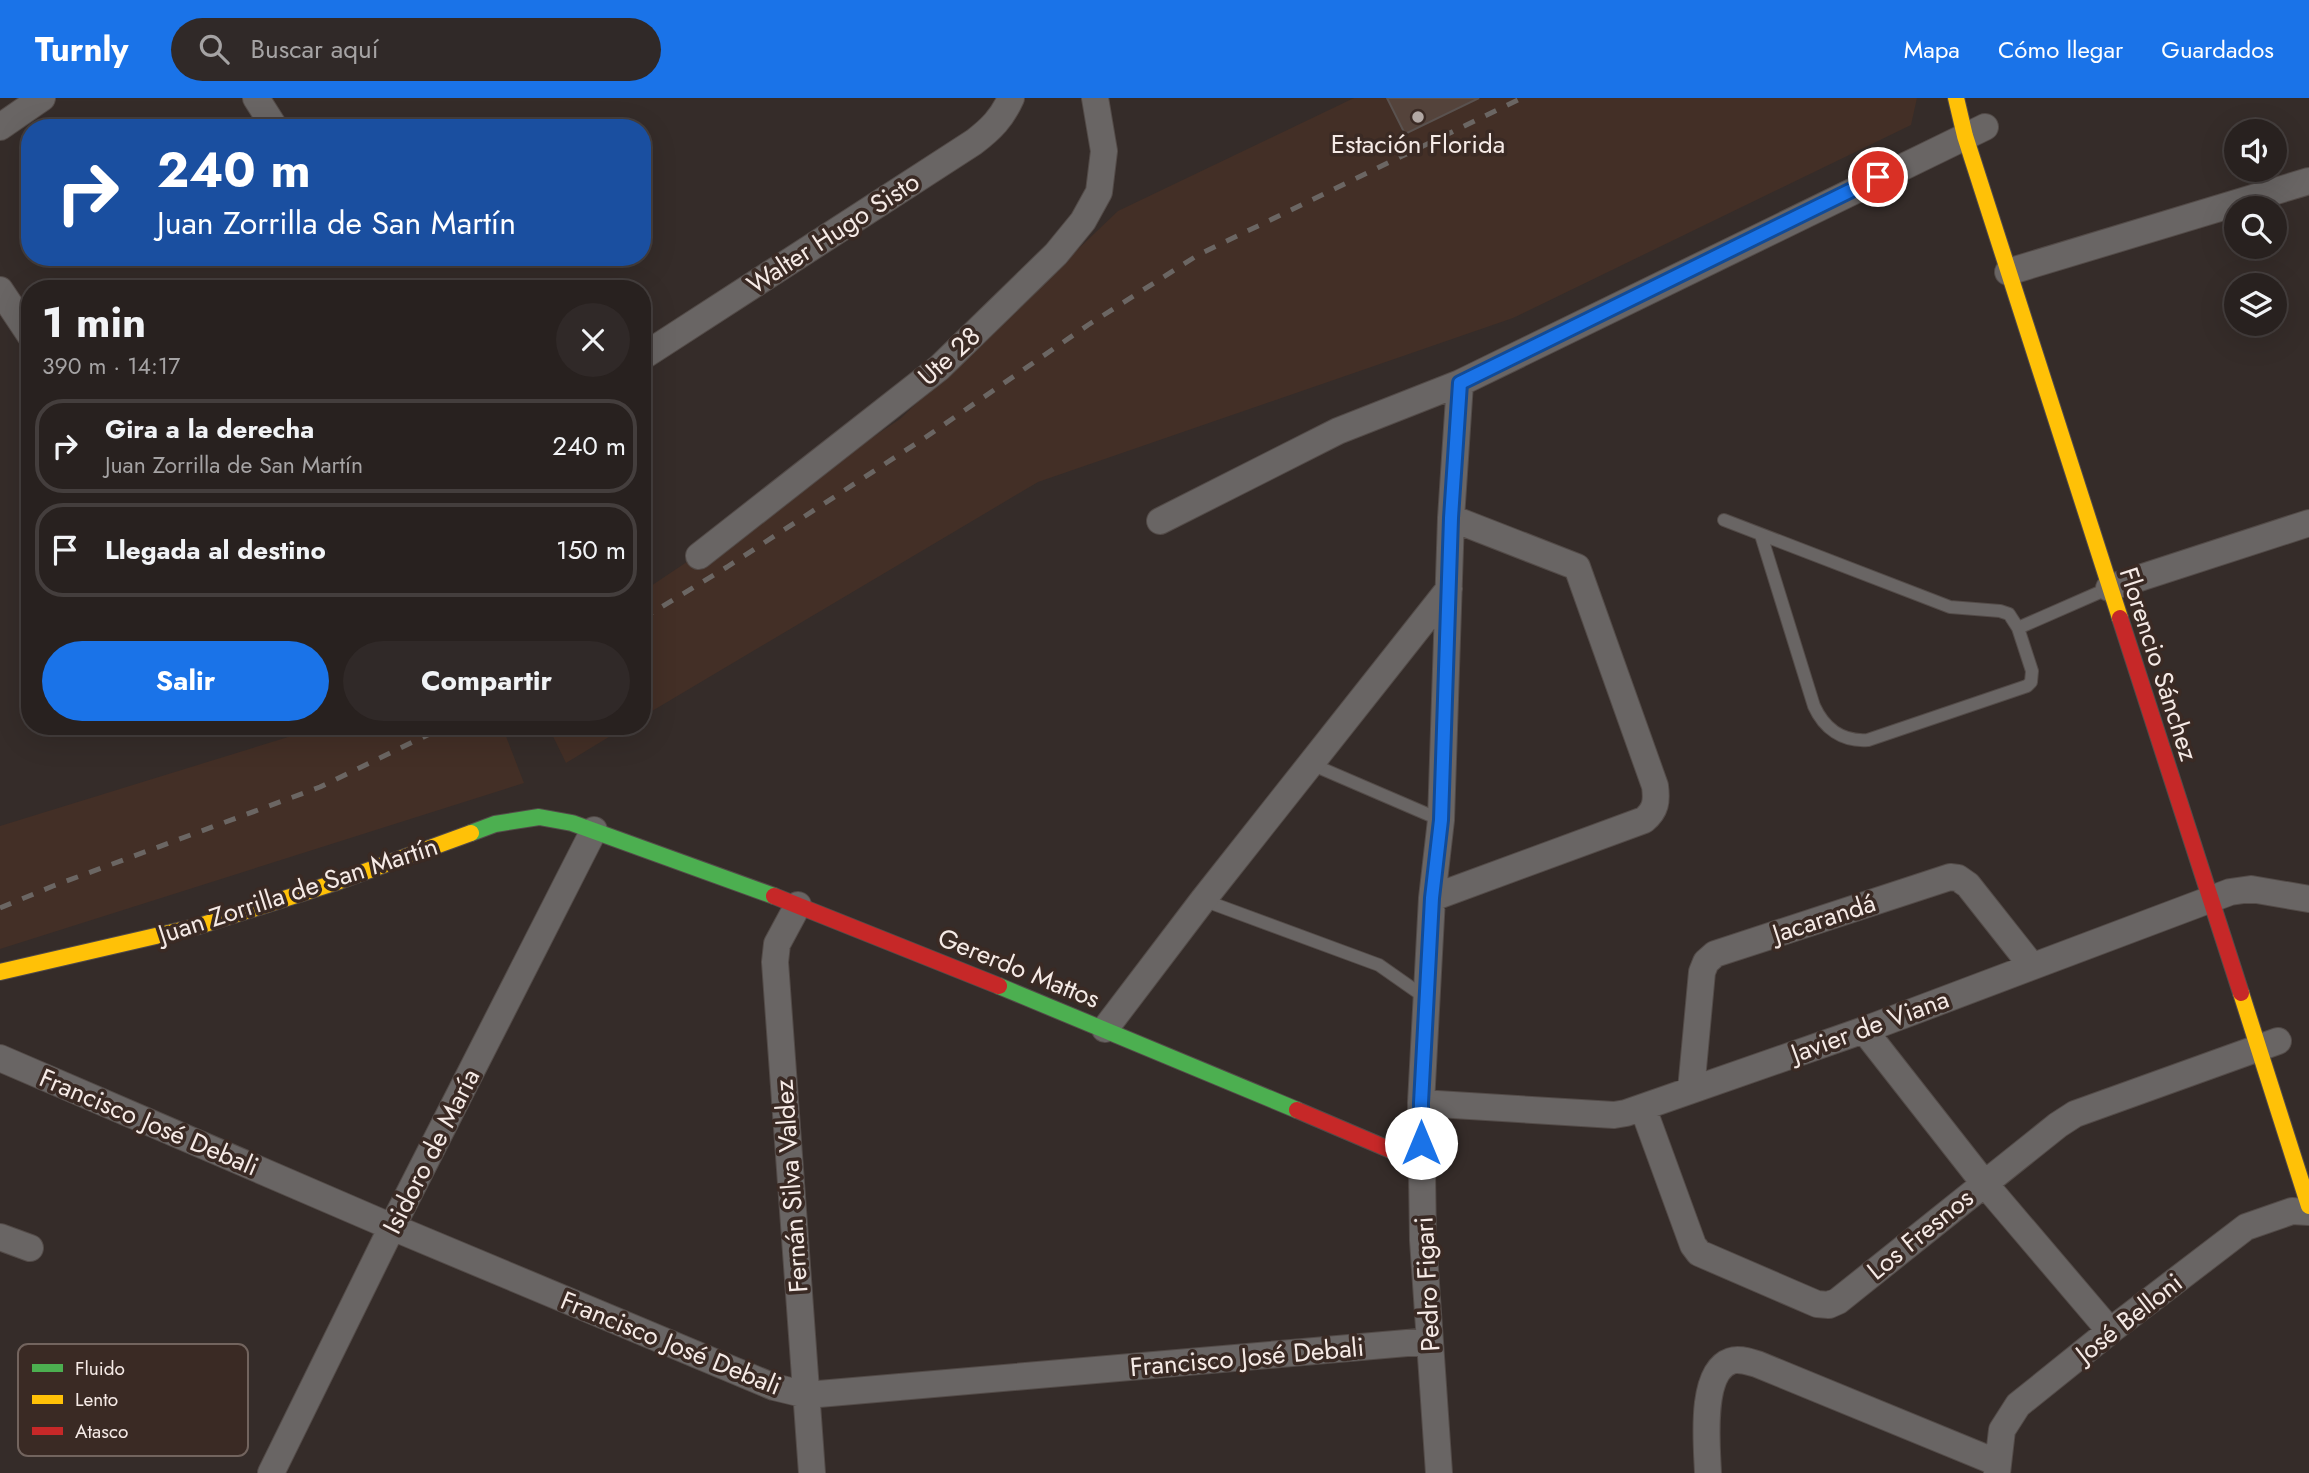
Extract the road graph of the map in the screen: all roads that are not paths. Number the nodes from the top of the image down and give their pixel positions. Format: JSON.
{"nodes":[{"id":1,"x":42,"y":98,"type":"edge"},
{"id":2,"x":256,"y":98,"type":"edge"},
{"id":3,"x":1011,"y":98,"type":"edge"},
{"id":4,"x":1095,"y":98,"type":"edge"},
{"id":5,"x":1956,"y":98,"type":"edge"},
{"id":6,"x":269,"y":119,"type":"edge"},
{"id":7,"x":0,"y":127,"type":"edge"},
{"id":8,"x":1980,"y":129,"type":"junction"},
{"id":9,"x":2309,"y":181,"type":"edge"},
{"id":10,"x":2026,"y":267,"type":"junction"},
{"id":11,"x":0,"y":290,"type":"edge"},
{"id":12,"x":21,"y":322,"type":"edge"},
{"id":13,"x":651,"y":351,"type":"edge"},
{"id":14,"x":1460,"y":383,"type":"junction"},
{"id":15,"x":1451,"y":518,"type":"junction"},
{"id":16,"x":1724,"y":520,"type":"dead end"},
{"id":17,"x":1160,"y":521,"type":"dead end"},
{"id":18,"x":2309,"y":523,"type":"edge"},
{"id":19,"x":1761,"y":535,"type":"junction"},
{"id":20,"x":699,"y":556,"type":"dead end"},
{"id":21,"x":2127,"y":582,"type":"junction"},
{"id":22,"x":1450,"y":589,"type":"junction"},
{"id":23,"x":2018,"y":628,"type":"junction"},
{"id":24,"x":1311,"y":764,"type":"junction"},
{"id":25,"x":1441,"y":820,"type":"junction"},
{"id":26,"x":594,"y":830,"type":"junction"},
{"id":27,"x":2225,"y":894,"type":"junction"},
{"id":28,"x":1432,"y":898,"type":"junction"},
{"id":29,"x":2309,"y":899,"type":"edge"},
{"id":30,"x":1203,"y":900,"type":"junction"},
{"id":31,"x":798,"y":905,"type":"junction"},
{"id":32,"x":2032,"y":966,"type":"junction"},
{"id":33,"x":0,"y":972,"type":"edge"},
{"id":34,"x":1426,"y":998,"type":"junction"},
{"id":35,"x":1105,"y":1029,"type":"junction"},
{"id":36,"x":1864,"y":1030,"type":"junction"},
{"id":37,"x":2273,"y":1043,"type":"junction"},
{"id":38,"x":0,"y":1058,"type":"edge"},
{"id":39,"x":1691,"y":1090,"type":"junction"},
{"id":40,"x":1421,"y":1103,"type":"junction"},
{"id":41,"x":1643,"y":1108,"type":"junction"},
{"id":42,"x":1421,"y":1163,"type":"junction"},
{"id":43,"x":1984,"y":1183,"type":"junction"},
{"id":44,"x":2309,"y":1206,"type":"edge"},
{"id":45,"x":2309,"y":1212,"type":"edge"},
{"id":46,"x":391,"y":1227,"type":"junction"},
{"id":47,"x":0,"y":1237,"type":"edge"},
{"id":48,"x":30,"y":1248,"type":"dead end"},
{"id":49,"x":2110,"y":1331,"type":"junction"},
{"id":50,"x":1430,"y":1341,"type":"junction"},
{"id":51,"x":807,"y":1395,"type":"junction"},
{"id":52,"x":1997,"y":1468,"type":"edge"},
{"id":53,"x":271,"y":1473,"type":"edge"},
{"id":54,"x":812,"y":1473,"type":"edge"},
{"id":55,"x":1439,"y":1473,"type":"edge"},
{"id":56,"x":1709,"y":1473,"type":"edge"}],
"edges":[{"from":1,"to":7,"type":"street"},
{"from":2,"to":6,"type":"street"},
{"from":3,"to":13,"type":"street","name":"Walter Hugo Sisto"},
{"from":4,"to":20,"type":"street","name":"Ute 28"},
{"from":5,"to":8,"type":"street"},
{"from":8,"to":10,"type":"street","name":"Florencio Sánchez"},
{"from":8,"to":14,"type":"street"},
{"from":9,"to":10,"type":"street"},
{"from":10,"to":21,"type":"street","name":"Florencio Sánchez"},
{"from":11,"to":12,"type":"street"},
{"from":14,"to":15,"type":"street","name":"Pedro Figari"},
{"from":14,"to":17,"type":"street"},
{"from":15,"to":22,"type":"street","name":"Pedro Figari"},
{"from":15,"to":28,"type":"street"},
{"from":16,"to":19,"type":"lane"},
{"from":18,"to":21,"type":"street"},
{"from":19,"to":23,"type":"lane"},
{"from":19,"to":23,"type":"lane"},
{"from":21,"to":23,"type":"lane"},
{"from":21,"to":27,"type":"street","name":"Florencio Sánchez"},
{"from":22,"to":24,"type":"street"},
{"from":22,"to":25,"type":"street","name":"Pedro Figari"},
{"from":24,"to":25,"type":"lane"},
{"from":24,"to":30,"type":"street"},
{"from":25,"to":28,"type":"street","name":"Pedro Figari"},
{"from":26,"to":31,"type":"street","name":"Gererdo Mattos"},
{"from":26,"to":33,"type":"street","name":"Juan Zorrilla de San Martín"},
{"from":26,"to":46,"type":"street","name":"Isidoro de María"},
{"from":27,"to":29,"type":"street","name":"Javier de Viana"},
{"from":27,"to":32,"type":"street","name":"Javier de Viana"},
{"from":27,"to":37,"type":"street","name":"Florencio Sánchez"},
{"from":28,"to":34,"type":"street","name":"Pedro Figari"},
{"from":30,"to":34,"type":"lane"},
{"from":30,"to":35,"type":"street"},
{"from":31,"to":35,"type":"street","name":"Gererdo Mattos"},
{"from":31,"to":51,"type":"street","name":"Fernán Silva Valdez"},
{"from":32,"to":36,"type":"street","name":"Javier de Viana"},
{"from":32,"to":39,"type":"street","name":"Jacarandá"},
{"from":34,"to":40,"type":"street","name":"Pedro Figari"},
{"from":35,"to":42,"type":"street","name":"Gererdo Mattos"},
{"from":36,"to":39,"type":"street","name":"Javier de Viana"},
{"from":36,"to":43,"type":"street"},
{"from":37,"to":43,"type":"street","name":"Los Fresnos"},
{"from":37,"to":44,"type":"street","name":"Florencio Sánchez"},
{"from":38,"to":46,"type":"street","name":"Francisco José Debali"},
{"from":39,"to":41,"type":"street","name":"Javier de Viana"},
{"from":40,"to":41,"type":"street","name":"Javier de Viana"},
{"from":40,"to":42,"type":"street","name":"Pedro Figari"},
{"from":41,"to":43,"type":"street","name":"Los Fresnos"},
{"from":42,"to":50,"type":"street","name":"Pedro Figari"},
{"from":43,"to":49,"type":"street"},
{"from":45,"to":49,"type":"street","name":"José Belloni"},
{"from":46,"to":51,"type":"street","name":"Francisco José Debali"},
{"from":46,"to":53,"type":"street","name":"Isidoro de María"},
{"from":47,"to":48,"type":"street"},
{"from":49,"to":52,"type":"street","name":"José Belloni"},
{"from":50,"to":51,"type":"street","name":"Francisco José Debali"},
{"from":50,"to":55,"type":"street","name":"Pedro Figari"},
{"from":51,"to":54,"type":"street","name":"Fernán Silva Valdez"},
{"from":52,"to":56,"type":"street"}]}
